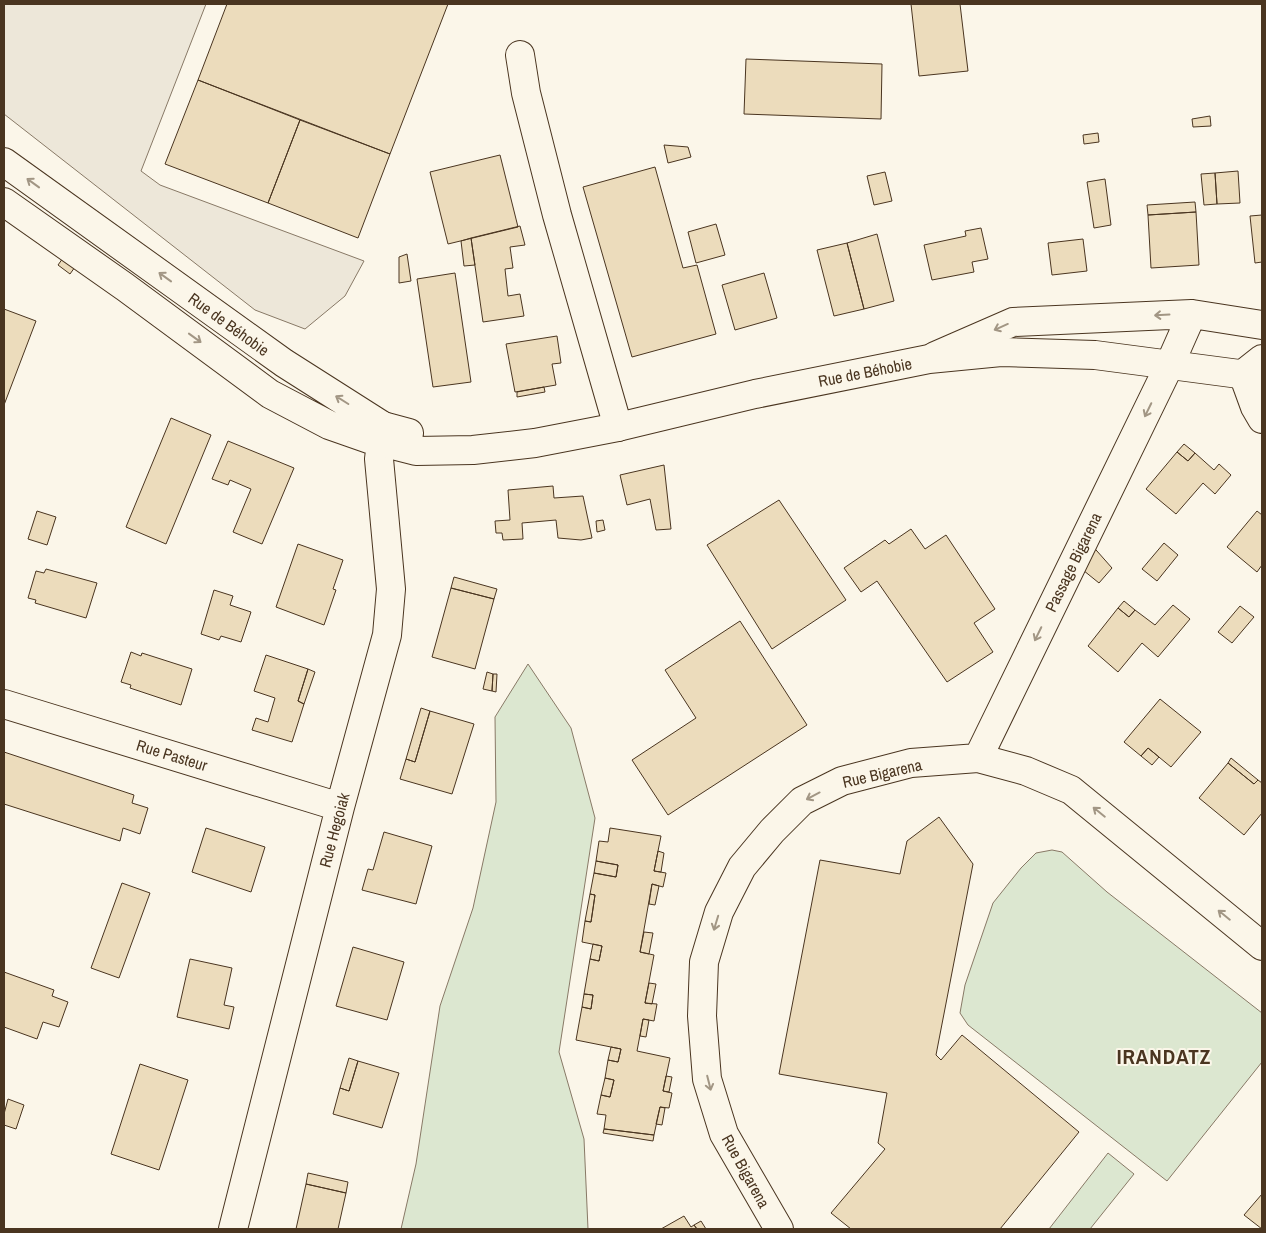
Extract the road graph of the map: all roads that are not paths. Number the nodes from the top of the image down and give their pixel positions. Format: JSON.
{"nodes":[{"id":1,"x":520,"y":55,"type":"dead end"},
{"id":2,"x":4,"y":162,"type":"edge"},
{"id":3,"x":4,"y":202,"type":"edge"},
{"id":4,"x":1192,"y":314,"type":"junction"},
{"id":5,"x":1262,"y":325,"type":"edge"},
{"id":6,"x":929,"y":359,"type":"junction"},
{"id":7,"x":1169,"y":366,"type":"junction"},
{"id":8,"x":1256,"y":370,"type":"edge"},
{"id":9,"x":1262,"y":420,"type":"edge"},
{"id":10,"x":618,"y":427,"type":"junction"},
{"id":11,"x":382,"y":434,"type":"junction"},
{"id":12,"x":4,"y":704,"type":"edge"},
{"id":13,"x":978,"y":758,"type":"junction"},
{"id":14,"x":340,"y":807,"type":"junction"},
{"id":15,"x":1262,"y":946,"type":"edge"},
{"id":16,"x":233,"y":1229,"type":"edge"},
{"id":17,"x":779,"y":1229,"type":"edge"}],
"edges":[{"from":1,"to":10,"type":"street"},
{"from":11,"to":2,"type":"street","name":"Rue de Béhobie","one_way":true},
{"from":3,"to":11,"type":"street","name":"Rue de Béhobie","one_way":true},
{"from":4,"to":5,"type":"street"},
{"from":4,"to":6,"type":"street","one_way":true},
{"from":4,"to":7,"type":"street","name":"Passage Bigarena"},
{"from":6,"to":7,"type":"street","name":"Rue de Béhobie"},
{"from":6,"to":10,"type":"street","name":"Rue de Béhobie"},
{"from":7,"to":8,"type":"street","name":"Rue de Béhobie"},
{"from":7,"to":13,"type":"street","name":"Passage Bigarena","one_way":true},
{"from":8,"to":9,"type":"street"},
{"from":10,"to":11,"type":"street","name":"Rue de Béhobie"},
{"from":11,"to":14,"type":"street","name":"Rue Hegoiak"},
{"from":12,"to":14,"type":"street","name":"Rue Pasteur"},
{"from":15,"to":13,"type":"street","name":"Rue Bigarena","one_way":true},
{"from":13,"to":17,"type":"street","name":"Rue Bigarena","one_way":true},
{"from":14,"to":16,"type":"street","name":"Rue Hegoiak"}]}
